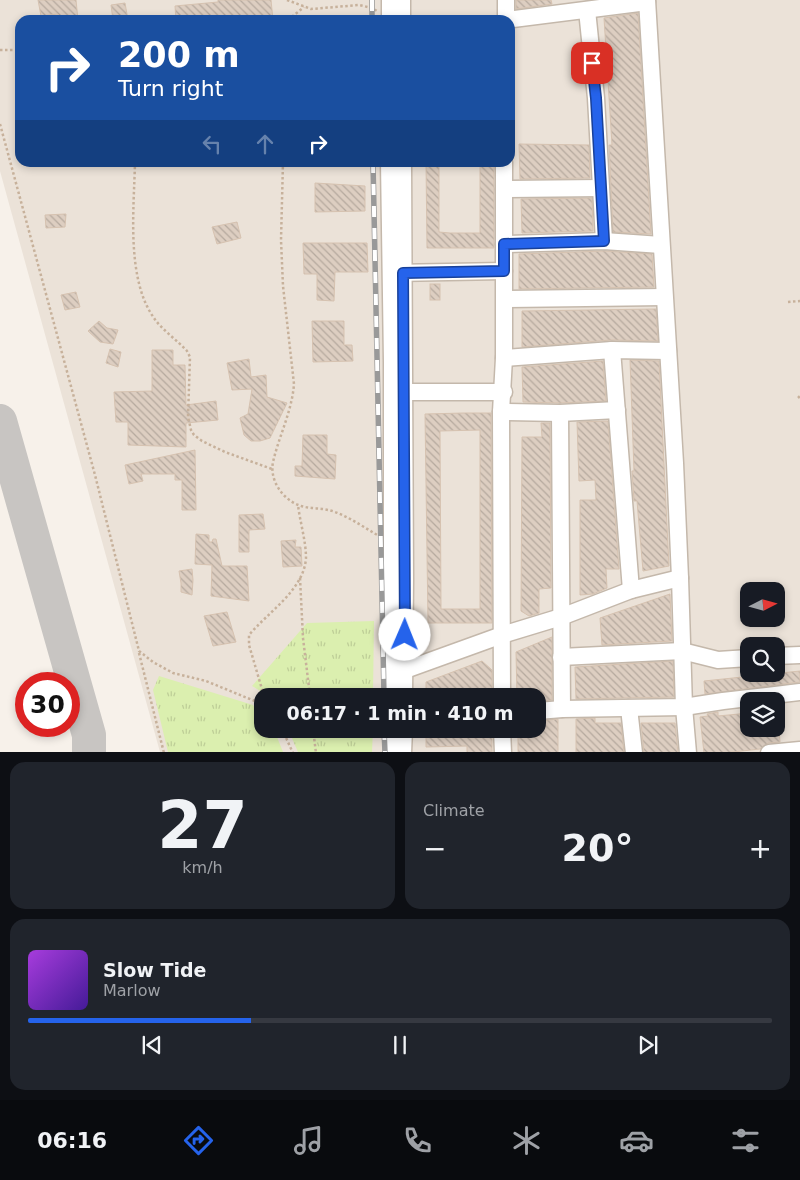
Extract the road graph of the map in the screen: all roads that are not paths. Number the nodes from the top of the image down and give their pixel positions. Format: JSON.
{"nodes":[{"id":1,"x":390,"y":0,"type":"edge"},
{"id":2,"x":402,"y":0,"type":"edge"},
{"id":3,"x":506,"y":0,"type":"edge"},
{"id":4,"x":647,"y":1,"type":"edge"},
{"id":5,"x":587,"y":10,"type":"junction"},
{"id":6,"x":386,"y":15,"type":"edge"},
{"id":7,"x":402,"y":15,"type":"edge"},
{"id":8,"x":506,"y":15,"type":"edge"},
{"id":9,"x":515,"y":19,"type":"edge"},
{"id":10,"x":389,"y":167,"type":"edge"},
{"id":11,"x":403,"y":167,"type":"edge"},
{"id":12,"x":504,"y":167,"type":"edge"},
{"id":13,"x":601,"y":188,"type":"junction"},
{"id":14,"x":504,"y":189,"type":"junction"},
{"id":15,"x":604,"y":241,"type":"junction"},
{"id":16,"x":504,"y":244,"type":"junction"},
{"id":17,"x":661,"y":245,"type":"junction"},
{"id":18,"x":504,"y":271,"type":"junction"},
{"id":19,"x":397,"y":273,"type":"junction"},
{"id":20,"x":664,"y":297,"type":"junction"},
{"id":21,"x":505,"y":299,"type":"junction"},
{"id":22,"x":612,"y":350,"type":"junction"},
{"id":23,"x":668,"y":351,"type":"junction"},
{"id":24,"x":504,"y":358,"type":"junction"},
{"id":25,"x":398,"y":392,"type":"junction"},
{"id":26,"x":504,"y":392,"type":"junction"},
{"id":27,"x":617,"y":410,"type":"junction"},
{"id":28,"x":501,"y":412,"type":"junction"},
{"id":29,"x":560,"y":413,"type":"junction"},
{"id":30,"x":680,"y":578,"type":"junction"},
{"id":31,"x":631,"y":590,"type":"junction"},
{"id":32,"x":561,"y":616,"type":"junction"},
{"id":33,"x":502,"y":635,"type":"junction"},
{"id":34,"x":682,"y":652,"type":"junction"},
{"id":35,"x":800,"y":655,"type":"edge"},
{"id":36,"x":785,"y":656,"type":"edge"},
{"id":37,"x":561,"y":657,"type":"junction"},
{"id":38,"x":740,"y":659,"type":"edge"},
{"id":39,"x":398,"y":673,"type":"junction"},
{"id":40,"x":394,"y":688,"type":"edge"},
{"id":41,"x":402,"y":688,"type":"edge"},
{"id":42,"x":502,"y":688,"type":"edge"},
{"id":43,"x":800,"y":692,"type":"edge"},
{"id":44,"x":684,"y":707,"type":"junction"},
{"id":45,"x":629,"y":708,"type":"junction"},
{"id":46,"x":562,"y":709,"type":"junction"},
{"id":47,"x":546,"y":710,"type":"edge"},
{"id":48,"x":392,"y":738,"type":"edge"},
{"id":49,"x":404,"y":738,"type":"edge"},
{"id":50,"x":502,"y":738,"type":"edge"},
{"id":51,"x":800,"y":750,"type":"edge"},
{"id":52,"x":392,"y":752,"type":"edge"},
{"id":53,"x":403,"y":752,"type":"edge"},
{"id":54,"x":503,"y":752,"type":"edge"},
{"id":55,"x":634,"y":752,"type":"edge"},
{"id":56,"x":688,"y":752,"type":"edge"},
{"id":57,"x":769,"y":752,"type":"edge"}],
"edges":[{"from":1,"to":6,"type":"street"},
{"from":2,"to":7,"type":"street"},
{"from":3,"to":8,"type":"street"},
{"from":4,"to":5,"type":"street"},
{"from":4,"to":17,"type":"street"},
{"from":5,"to":9,"type":"street"},
{"from":5,"to":13,"type":"street"},
{"from":10,"to":19,"type":"street"},
{"from":11,"to":19,"type":"street"},
{"from":12,"to":14,"type":"street"},
{"from":13,"to":14,"type":"street"},
{"from":13,"to":15,"type":"street"},
{"from":14,"to":16,"type":"street"},
{"from":15,"to":16,"type":"street"},
{"from":15,"to":17,"type":"street"},
{"from":16,"to":18,"type":"street"},
{"from":17,"to":20,"type":"street"},
{"from":18,"to":19,"type":"street"},
{"from":18,"to":21,"type":"street"},
{"from":19,"to":25,"type":"street"},
{"from":20,"to":21,"type":"street"},
{"from":20,"to":23,"type":"street"},
{"from":21,"to":24,"type":"street"},
{"from":22,"to":23,"type":"street"},
{"from":22,"to":24,"type":"street"},
{"from":22,"to":27,"type":"street"},
{"from":23,"to":30,"type":"street"},
{"from":24,"to":26,"type":"street"},
{"from":25,"to":26,"type":"street"},
{"from":25,"to":39,"type":"street"},
{"from":25,"to":39,"type":"street"},
{"from":26,"to":28,"type":"street"},
{"from":27,"to":29,"type":"street"},
{"from":27,"to":31,"type":"street"},
{"from":28,"to":29,"type":"street"},
{"from":28,"to":33,"type":"street"},
{"from":29,"to":32,"type":"street"},
{"from":30,"to":31,"type":"street"},
{"from":30,"to":34,"type":"street"},
{"from":31,"to":32,"type":"street"},
{"from":32,"to":33,"type":"street"},
{"from":32,"to":37,"type":"street"},
{"from":33,"to":39,"type":"street"},
{"from":33,"to":42,"type":"street"},
{"from":34,"to":37,"type":"street"},
{"from":34,"to":38,"type":"street"},
{"from":34,"to":44,"type":"street"},
{"from":35,"to":36,"type":"street"},
{"from":37,"to":46,"type":"street"},
{"from":39,"to":40,"type":"street"},
{"from":39,"to":41,"type":"street"},
{"from":43,"to":44,"type":"street"},
{"from":44,"to":45,"type":"street"},
{"from":44,"to":56,"type":"street"},
{"from":45,"to":46,"type":"street"},
{"from":45,"to":55,"type":"street"},
{"from":46,"to":47,"type":"street"},
{"from":48,"to":52,"type":"street"},
{"from":49,"to":53,"type":"street"},
{"from":50,"to":54,"type":"street"},
{"from":51,"to":57,"type":"street"}]}
